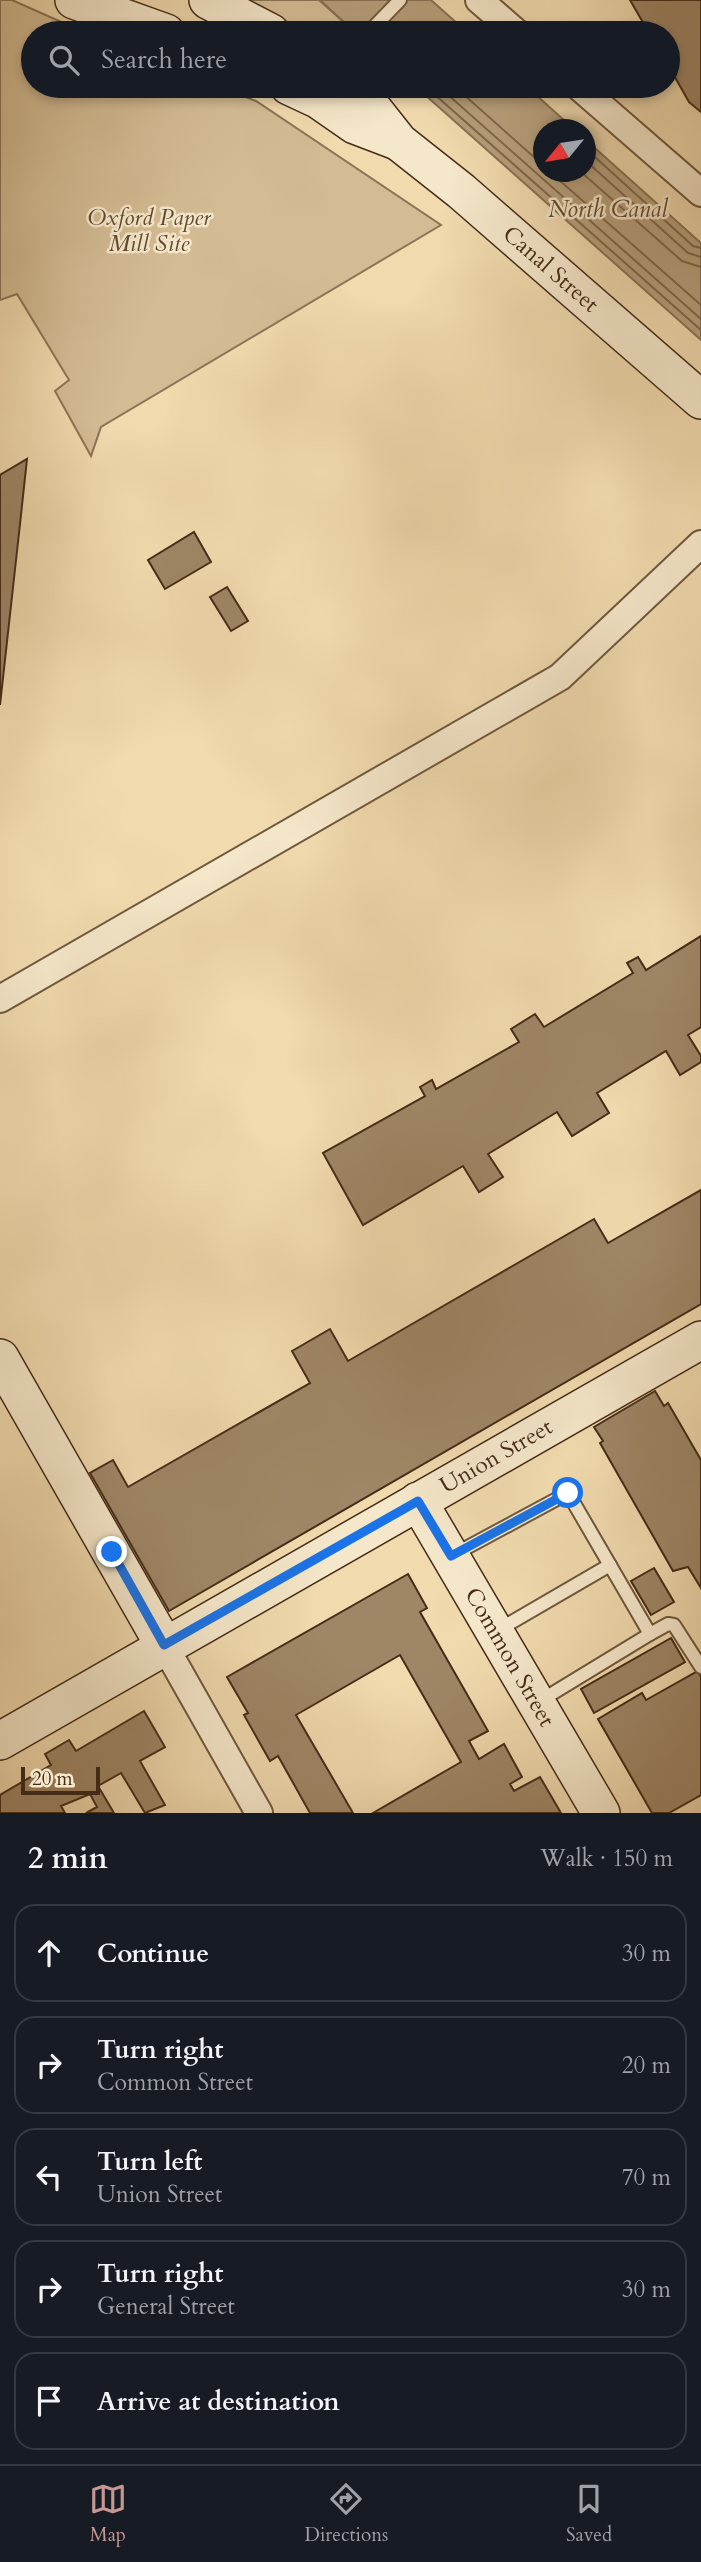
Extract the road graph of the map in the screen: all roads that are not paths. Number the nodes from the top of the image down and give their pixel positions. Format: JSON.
{"nodes":[{"id":1,"x":74,"y":0,"type":"edge"},
{"id":2,"x":208,"y":0,"type":"edge"},
{"id":3,"x":400,"y":0,"type":"edge"},
{"id":4,"x":479,"y":0,"type":"edge"},
{"id":5,"x":134,"y":21,"type":"edge"},
{"id":6,"x":248,"y":21,"type":"edge"},
{"id":7,"x":380,"y":21,"type":"edge"},
{"id":8,"x":503,"y":21,"type":"edge"},
{"id":9,"x":309,"y":98,"type":"edge"},
{"id":10,"x":364,"y":98,"type":"edge"},
{"id":11,"x":592,"y":98,"type":"edge"},
{"id":12,"x":399,"y":142,"type":"junction"},
{"id":13,"x":701,"y":193,"type":"edge"},
{"id":14,"x":701,"y":400,"type":"edge"},
{"id":15,"x":701,"y":544,"type":"edge"},
{"id":16,"x":0,"y":999,"type":"edge"},
{"id":17,"x":701,"y":1340,"type":"edge"},
{"id":18,"x":0,"y":1358,"type":"edge"},
{"id":19,"x":418,"y":1501,"type":"junction"},
{"id":20,"x":451,"y":1556,"type":"junction"},
{"id":21,"x":610,"y":1565,"type":"junction"},
{"id":22,"x":495,"y":1632,"type":"junction"},
{"id":23,"x":649,"y":1634,"type":"junction"},
{"id":24,"x":164,"y":1645,"type":"junction"},
{"id":25,"x":701,"y":1667,"type":"edge"},
{"id":26,"x":537,"y":1703,"type":"junction"},
{"id":27,"x":0,"y":1741,"type":"edge"},
{"id":28,"x":259,"y":1813,"type":"edge"},
{"id":29,"x":601,"y":1813,"type":"edge"}],
"edges":[{"from":1,"to":5,"type":"main road"},
{"from":2,"to":6,"type":"main road"},
{"from":3,"to":7,"type":"lane"},
{"from":4,"to":8,"type":"street"},
{"from":9,"to":12,"type":"main road","name":"Canal Street"},
{"from":10,"to":12,"type":"main road","name":"Canal Street"},
{"from":11,"to":13,"type":"street"},
{"from":12,"to":14,"type":"main road","name":"Canal Street"},
{"from":15,"to":16,"type":"street"},
{"from":17,"to":19,"type":"main road","name":"Union Street"},
{"from":18,"to":24,"type":"main road"},
{"from":19,"to":20,"type":"main road","name":"Common Street"},
{"from":19,"to":24,"type":"main road","name":"Union Street"},
{"from":20,"to":21,"type":"lane"},
{"from":20,"to":22,"type":"main road","name":"Common Street"},
{"from":21,"to":22,"type":"lane"},
{"from":21,"to":23,"type":"lane"},
{"from":22,"to":26,"type":"main road","name":"Common Street"},
{"from":23,"to":25,"type":"lane"},
{"from":23,"to":26,"type":"lane"},
{"from":24,"to":27,"type":"main road","name":"Union Street"},
{"from":24,"to":28,"type":"street"},
{"from":26,"to":29,"type":"main road","name":"Common Street"}]}
